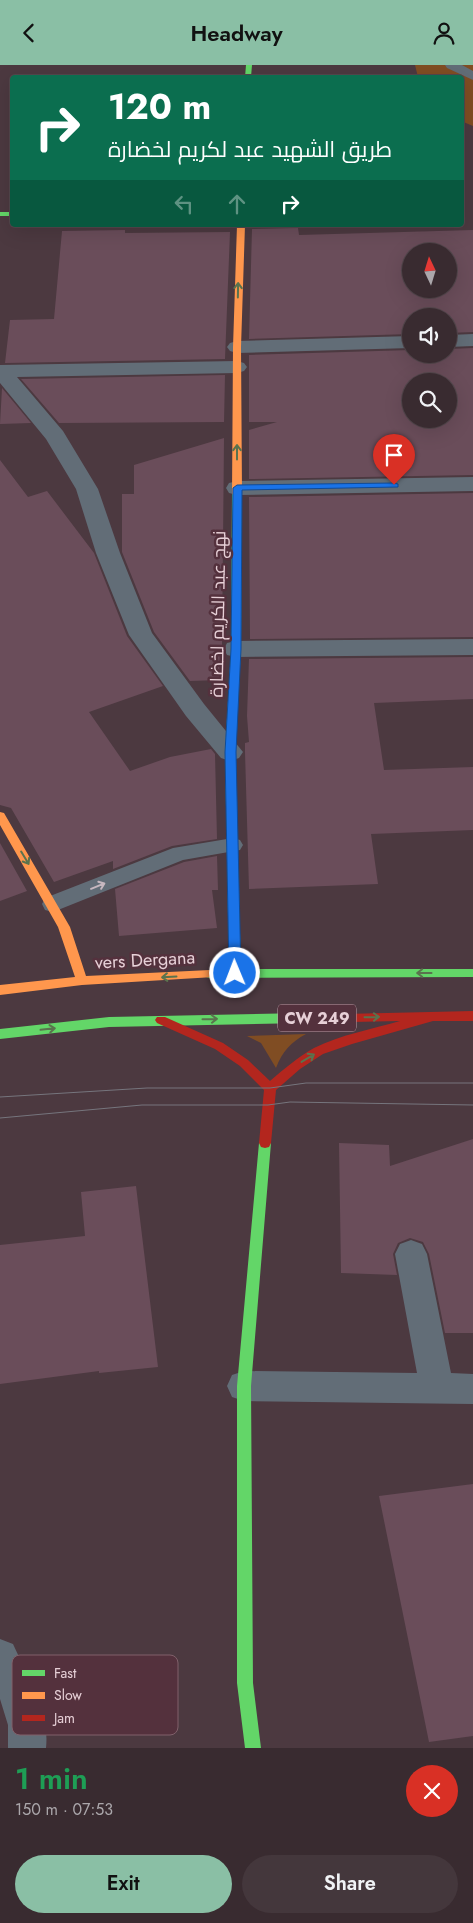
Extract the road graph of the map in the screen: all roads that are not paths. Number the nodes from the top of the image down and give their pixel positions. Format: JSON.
{"nodes":[{"id":1,"x":452,"y":65,"type":"edge"},
{"id":2,"x":473,"y":76,"type":"edge"},
{"id":3,"x":241,"y":227,"type":"edge"},
{"id":4,"x":473,"y":340,"type":"edge"},
{"id":5,"x":457,"y":341,"type":"edge"},
{"id":6,"x":402,"y":343,"type":"edge"},
{"id":7,"x":237,"y":357,"type":"junction"},
{"id":8,"x":0,"y":371,"type":"edge"},
{"id":9,"x":473,"y":484,"type":"edge"},
{"id":10,"x":237,"y":488,"type":"junction"},
{"id":11,"x":473,"y":647,"type":"edge"},
{"id":12,"x":236,"y":649,"type":"junction"},
{"id":13,"x":230,"y":752,"type":"junction"},
{"id":14,"x":0,"y":816,"type":"edge"},
{"id":15,"x":233,"y":845,"type":"junction"},
{"id":16,"x":53,"y":904,"type":"junction"},
{"id":17,"x":235,"y":973,"type":"junction"},
{"id":18,"x":473,"y":973,"type":"edge"},
{"id":19,"x":82,"y":981,"type":"junction"},
{"id":20,"x":0,"y":990,"type":"edge"},
{"id":21,"x":437,"y":1016,"type":"junction"},
{"id":22,"x":473,"y":1016,"type":"edge"},
{"id":23,"x":161,"y":1020,"type":"junction"},
{"id":24,"x":0,"y":1034,"type":"edge"},
{"id":25,"x":270,"y":1088,"type":"junction"},
{"id":26,"x":411,"y":1254,"type":"dead end"},
{"id":27,"x":244,"y":1386,"type":"junction"},
{"id":28,"x":437,"y":1389,"type":"junction"},
{"id":29,"x":473,"y":1389,"type":"edge"},
{"id":30,"x":0,"y":1657,"type":"edge"},
{"id":31,"x":12,"y":1685,"type":"edge"},
{"id":32,"x":28,"y":1735,"type":"edge"},
{"id":33,"x":27,"y":1748,"type":"edge"},
{"id":34,"x":253,"y":1748,"type":"edge"}],
"edges":[{"from":1,"to":2,"type":"lane"},
{"from":7,"to":3,"type":"main road","name":"نهج عبد الكريم لخضارة","one_way":true},
{"from":4,"to":5,"type":"street"},
{"from":6,"to":7,"type":"street"},
{"from":7,"to":8,"type":"street"},
{"from":10,"to":7,"type":"main road","name":"نهج عبد الكريم لخضارة","one_way":true},
{"from":8,"to":13,"type":"street"},
{"from":9,"to":10,"type":"street"},
{"from":10,"to":12,"type":"main road","name":"نهج عبد الكريم لخضارة"},
{"from":11,"to":12,"type":"street"},
{"from":12,"to":13,"type":"main road","name":"نهج عبد الكريم لخضارة"},
{"from":13,"to":15,"type":"main road","name":"نهج عبد الكريم لخضارة"},
{"from":14,"to":16,"type":"main road","one_way":true},
{"from":16,"to":15,"type":"lane","one_way":true},
{"from":15,"to":17,"type":"main road","name":"نهج عبد الكريم لخضارة"},
{"from":16,"to":19,"type":"main road"},
{"from":18,"to":17,"type":"main road","name":"vers Dergana","one_way":true},
{"from":17,"to":19,"type":"main road","name":"vers Dergana","one_way":true},
{"from":19,"to":20,"type":"main road","name":"vers Dergana"},
{"from":21,"to":22,"type":"main road","number":"CW 249"},
{"from":23,"to":21,"type":"main road","number":"CW 249","one_way":true},
{"from":25,"to":21,"type":"main road","one_way":true},
{"from":24,"to":23,"type":"main road","number":"CW 249","one_way":true},
{"from":23,"to":25,"type":"main road"},
{"from":25,"to":27,"type":"main road"},
{"from":26,"to":28,"type":"street"},
{"from":27,"to":28,"type":"street"},
{"from":27,"to":34,"type":"main road"},
{"from":28,"to":29,"type":"street"},
{"from":30,"to":31,"type":"street"},
{"from":32,"to":33,"type":"street"}]}
